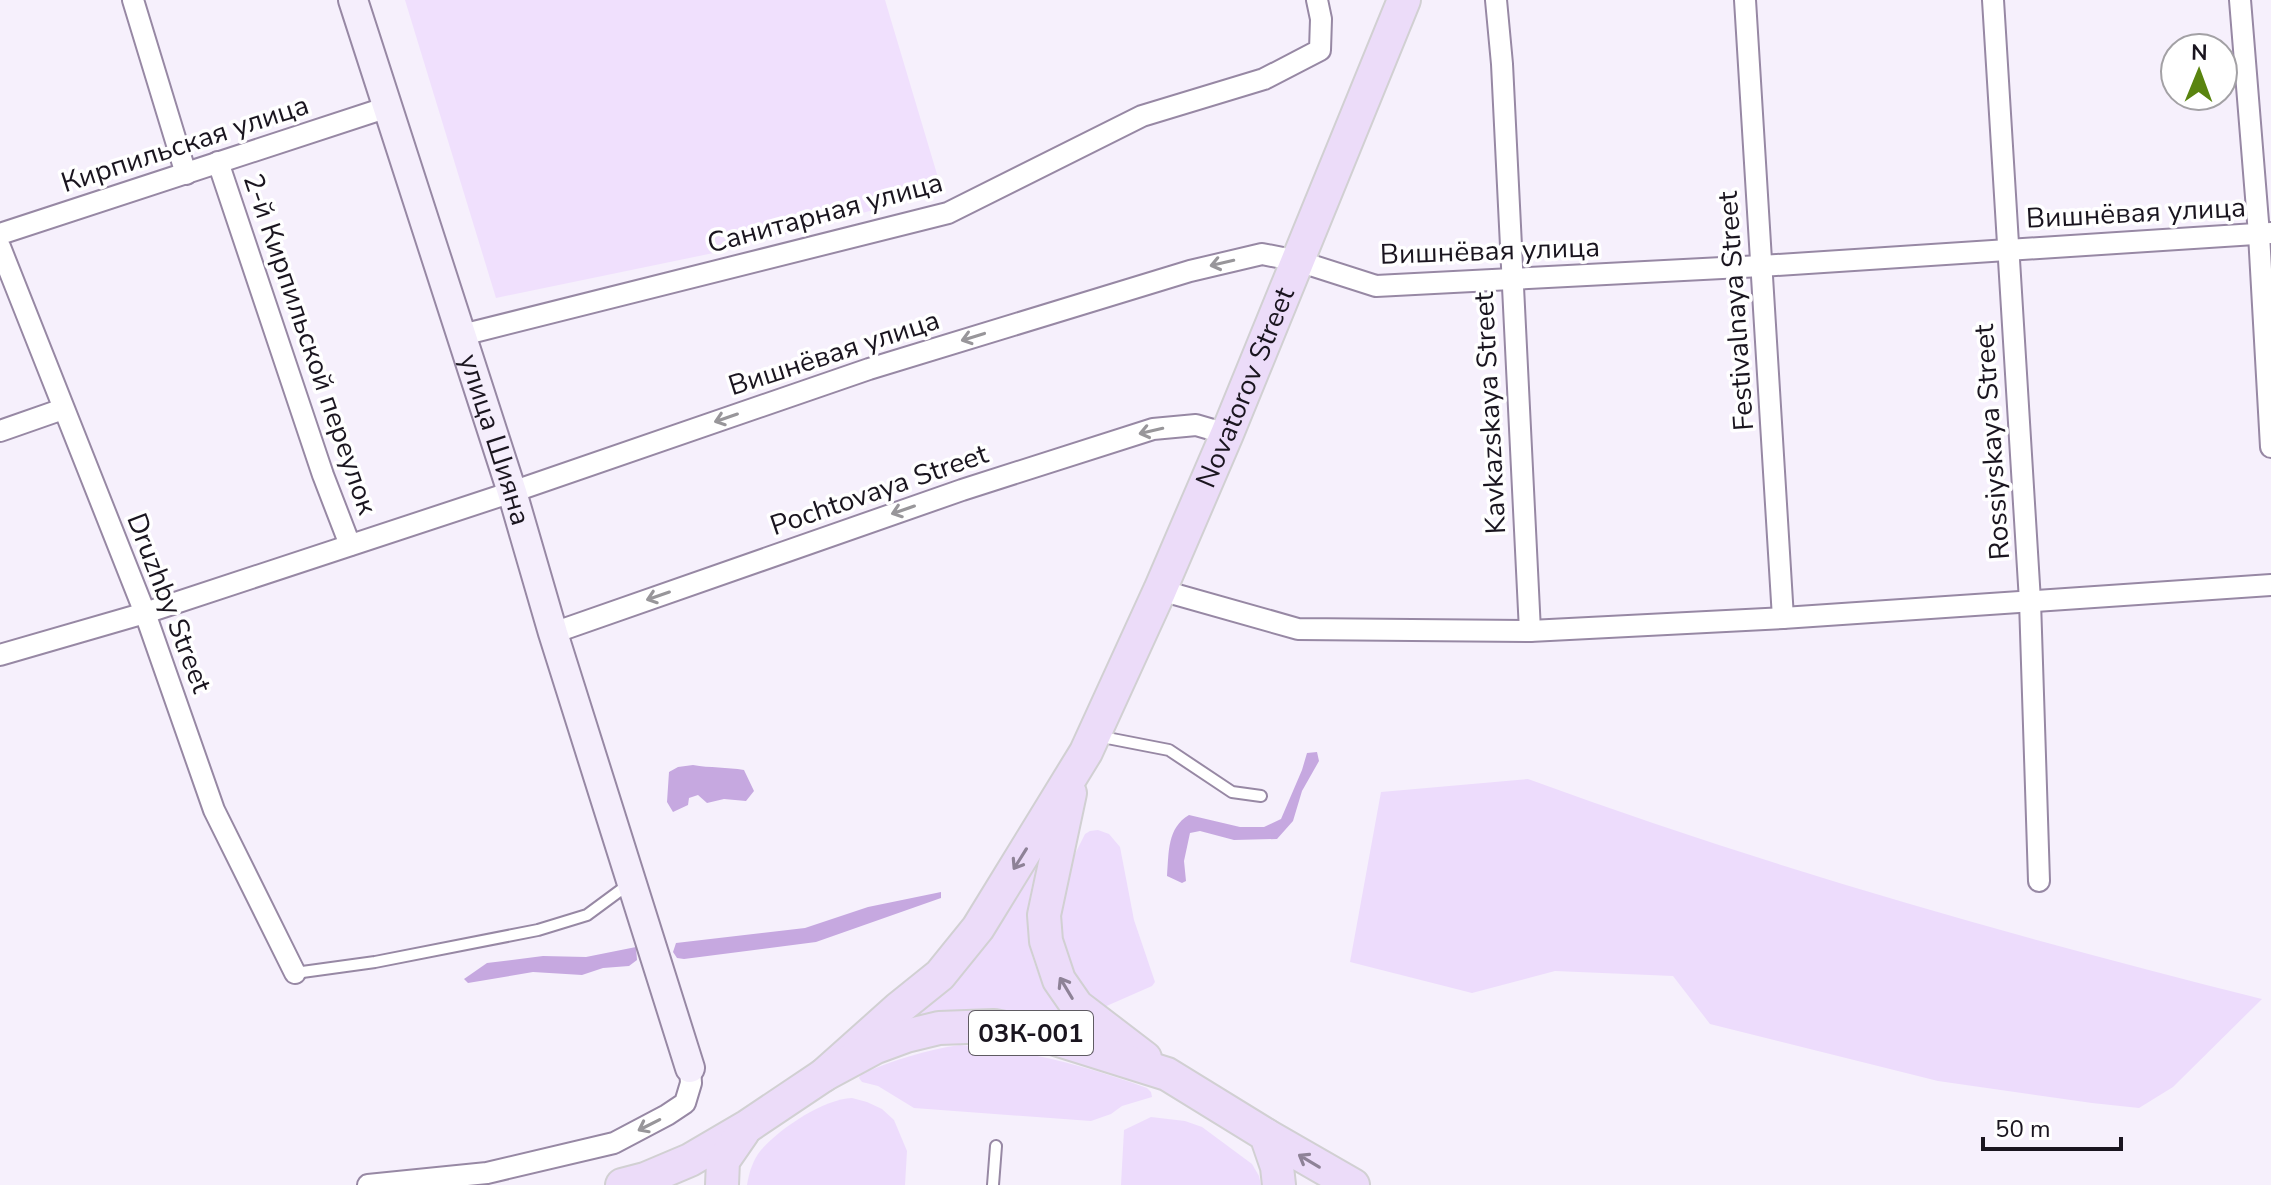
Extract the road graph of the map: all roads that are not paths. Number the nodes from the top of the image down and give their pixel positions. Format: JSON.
{"nodes":[{"id":1,"x":133,"y":0,"type":"edge"},
{"id":2,"x":353,"y":0,"type":"edge"},
{"id":3,"x":1317,"y":0,"type":"edge"},
{"id":4,"x":1404,"y":0,"type":"edge"},
{"id":5,"x":1496,"y":0,"type":"edge"},
{"id":6,"x":1745,"y":0,"type":"edge"},
{"id":7,"x":1993,"y":0,"type":"edge"},
{"id":8,"x":2240,"y":0,"type":"edge"},
{"id":9,"x":388,"y":107,"type":"junction"},
{"id":10,"x":218,"y":162,"type":"junction"},
{"id":11,"x":186,"y":174,"type":"junction"},
{"id":12,"x":0,"y":234,"type":"edge"},
{"id":13,"x":2265,"y":234,"type":"edge"},
{"id":14,"x":0,"y":247,"type":"edge"},
{"id":15,"x":2008,"y":249,"type":"junction"},
{"id":16,"x":1298,"y":261,"type":"junction"},
{"id":17,"x":1761,"y":266,"type":"junction"},
{"id":18,"x":1511,"y":280,"type":"junction"},
{"id":19,"x":462,"y":335,"type":"junction"},
{"id":20,"x":63,"y":409,"type":"junction"},
{"id":21,"x":0,"y":431,"type":"edge"},
{"id":22,"x":1227,"y":434,"type":"junction"},
{"id":23,"x":2271,"y":447,"type":"edge"},
{"id":24,"x":512,"y":492,"type":"junction"},
{"id":25,"x":350,"y":545,"type":"junction"},
{"id":26,"x":2271,"y":585,"type":"edge"},
{"id":27,"x":1160,"y":590,"type":"junction"},
{"id":28,"x":2030,"y":601,"type":"junction"},
{"id":29,"x":145,"y":613,"type":"junction"},
{"id":30,"x":1783,"y":618,"type":"junction"},
{"id":31,"x":1530,"y":631,"type":"junction"},
{"id":32,"x":553,"y":633,"type":"junction"},
{"id":33,"x":0,"y":655,"type":"edge"},
{"id":34,"x":1095,"y":735,"type":"junction"},
{"id":35,"x":1075,"y":769,"type":"junction"},
{"id":36,"x":1261,"y":796,"type":"dead end"},
{"id":37,"x":632,"y":881,"type":"junction"},
{"id":38,"x":2039,"y":881,"type":"dead end"},
{"id":39,"x":295,"y":973,"type":"joint"},
{"id":40,"x":690,"y":1068,"type":"joint"},
{"id":41,"x":1167,"y":1074,"type":"junction"},
{"id":42,"x":824,"y":1075,"type":"junction"},
{"id":43,"x":748,"y":1126,"type":"junction"},
{"id":44,"x":1266,"y":1135,"type":"junction"},
{"id":45,"x":996,"y":1146,"type":"dead end"},
{"id":46,"x":368,"y":1185,"type":"edge"},
{"id":47,"x":622,"y":1185,"type":"edge"},
{"id":48,"x":722,"y":1185,"type":"edge"},
{"id":49,"x":993,"y":1185,"type":"edge"},
{"id":50,"x":1279,"y":1185,"type":"edge"},
{"id":51,"x":1353,"y":1185,"type":"edge"}],
"edges":[{"from":1,"to":11,"type":"street"},
{"from":2,"to":9,"type":"street","name":"улица Шияна"},
{"from":3,"to":19,"type":"street","name":"Санитарная улица"},
{"from":4,"to":16,"type":"main road","name":"Novatorov Street"},
{"from":5,"to":18,"type":"street","name":"Kavkazskaya Street"},
{"from":6,"to":17,"type":"street","name":"Festivalnaya Street"},
{"from":7,"to":15,"type":"street","name":"Rossiyskaya Street"},
{"from":8,"to":13,"type":"street"},
{"from":9,"to":10,"type":"street","name":"Кирпильская улица"},
{"from":9,"to":19,"type":"street","name":"улица Шияна"},
{"from":10,"to":11,"type":"street","name":"Кирпильская улица"},
{"from":10,"to":25,"type":"street","name":"2-й Кирпильской переулок"},
{"from":11,"to":12,"type":"street","name":"Кирпильская улица"},
{"from":13,"to":15,"type":"street","name":"Вишнёвая улица"},
{"from":13,"to":23,"type":"street"},
{"from":14,"to":20,"type":"street","name":"Druzhby Street"},
{"from":15,"to":17,"type":"street","name":"Вишнёвая улица"},
{"from":15,"to":28,"type":"street","name":"Rossiyskaya Street"},
{"from":16,"to":18,"type":"street","name":"Вишнёвая улица"},
{"from":16,"to":22,"type":"main road","name":"Novatorov Street"},
{"from":16,"to":24,"type":"street","name":"Вишнёвая улица","one_way":true},
{"from":17,"to":18,"type":"street","name":"Вишнёвая улица"},
{"from":17,"to":30,"type":"street","name":"Festivalnaya Street"},
{"from":18,"to":31,"type":"street","name":"Kavkazskaya Street"},
{"from":19,"to":24,"type":"street","name":"улица Шияна"},
{"from":20,"to":21,"type":"street"},
{"from":20,"to":29,"type":"street","name":"Druzhby Street"},
{"from":22,"to":27,"type":"main road","name":"Novatorov Street"},
{"from":22,"to":32,"type":"street","name":"Pochtovaya Street","one_way":true},
{"from":24,"to":25,"type":"street","name":"Вишнёвая улица"},
{"from":24,"to":32,"type":"street","name":"улица Шияна"},
{"from":25,"to":29,"type":"street","name":"Вишнёвая улица"},
{"from":26,"to":28,"type":"street"},
{"from":27,"to":31,"type":"street"},
{"from":27,"to":34,"type":"main road","name":"Novatorov Street"},
{"from":28,"to":30,"type":"street"},
{"from":28,"to":38,"type":"street","name":"Rossiyskaya Street"},
{"from":29,"to":33,"type":"street","name":"Вишнёвая улица"},
{"from":29,"to":39,"type":"street","name":"Druzhby Street"},
{"from":30,"to":31,"type":"street"},
{"from":32,"to":37,"type":"street","name":"улица Шияна"},
{"from":34,"to":35,"type":"main road","name":"Novatorov Street"},
{"from":34,"to":36,"type":"lane"},
{"from":41,"to":35,"type":"main road","one_way":true},
{"from":35,"to":42,"type":"main road","name":"Novatorov Street","one_way":true},
{"from":37,"to":39,"type":"lane"},
{"from":37,"to":40,"type":"street","name":"улица Шияна"},
{"from":40,"to":46,"type":"street","one_way":true},
{"from":41,"to":42,"type":"main road","number":"03К-001"},
{"from":41,"to":44,"type":"main road","number":"03К-001"},
{"from":42,"to":43,"type":"main road","number":"03К-001"},
{"from":43,"to":47,"type":"main road","number":"03К-001"},
{"from":43,"to":48,"type":"main road","number":"03К-001"},
{"from":44,"to":50,"type":"main road"},
{"from":51,"to":44,"type":"main road","number":"03К-001","one_way":true},
{"from":45,"to":49,"type":"lane"}]}
